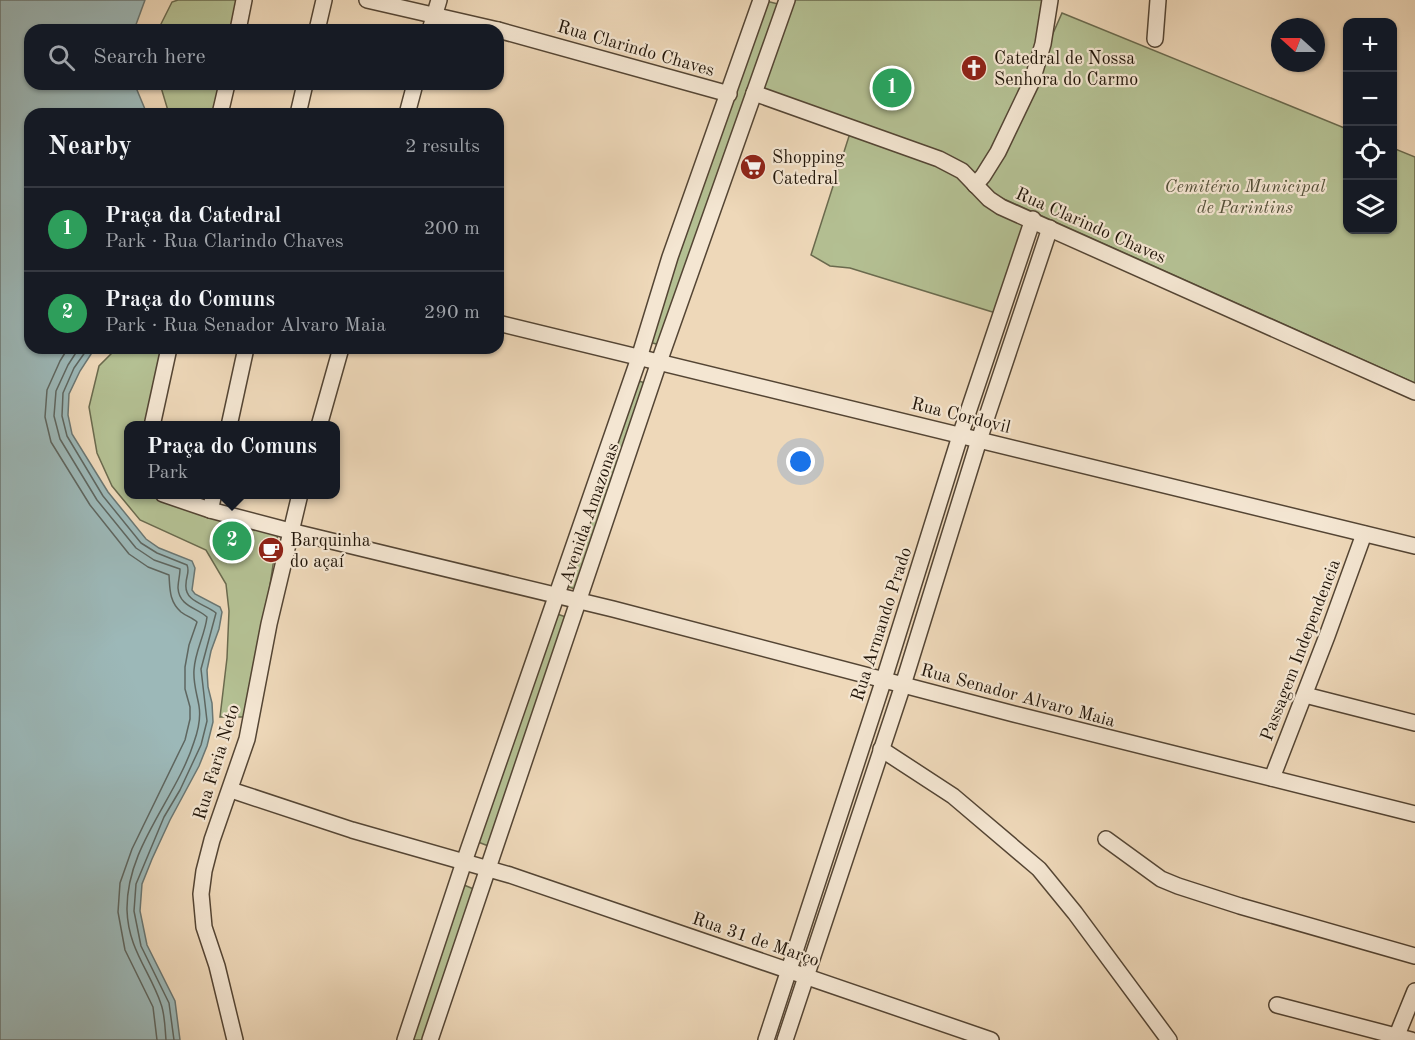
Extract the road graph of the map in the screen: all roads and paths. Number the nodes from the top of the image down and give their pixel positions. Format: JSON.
{"nodes":[{"id":1,"x":244,"y":0,"type":"edge"},
{"id":2,"x":324,"y":0,"type":"edge"},
{"id":3,"x":367,"y":0,"type":"edge"},
{"id":4,"x":760,"y":0,"type":"edge"},
{"id":5,"x":787,"y":0,"type":"edge"},
{"id":6,"x":1050,"y":0,"type":"edge"},
{"id":7,"x":1158,"y":0,"type":"edge"},
{"id":8,"x":436,"y":7,"type":"edge"},
{"id":9,"x":239,"y":24,"type":"edge"},
{"id":10,"x":318,"y":24,"type":"edge"},
{"id":11,"x":432,"y":24,"type":"edge"},
{"id":12,"x":482,"y":24,"type":"edge"},
{"id":13,"x":504,"y":32,"type":"edge"},
{"id":14,"x":1155,"y":39,"type":"dead end"},
{"id":15,"x":226,"y":90,"type":"edge"},
{"id":16,"x":304,"y":90,"type":"edge"},
{"id":17,"x":413,"y":90,"type":"edge"},
{"id":18,"x":754,"y":93,"type":"junction"},
{"id":19,"x":729,"y":94,"type":"junction"},
{"id":20,"x":221,"y":108,"type":"edge"},
{"id":21,"x":299,"y":108,"type":"edge"},
{"id":22,"x":409,"y":108,"type":"edge"},
{"id":23,"x":975,"y":185,"type":"junction"},
{"id":24,"x":1033,"y":219,"type":"junction"},
{"id":25,"x":1050,"y":228,"type":"junction"},
{"id":26,"x":504,"y":324,"type":"edge"},
{"id":27,"x":168,"y":354,"type":"edge"},
{"id":28,"x":245,"y":354,"type":"edge"},
{"id":29,"x":339,"y":354,"type":"edge"},
{"id":30,"x":639,"y":358,"type":"junction"},
{"id":31,"x":659,"y":362,"type":"junction"},
{"id":32,"x":1415,"y":392,"type":"edge"},
{"id":33,"x":153,"y":421,"type":"edge"},
{"id":34,"x":230,"y":421,"type":"edge"},
{"id":35,"x":321,"y":421,"type":"edge"},
{"id":36,"x":960,"y":436,"type":"junction"},
{"id":37,"x":979,"y":440,"type":"junction"},
{"id":38,"x":176,"y":499,"type":"edge"},
{"id":39,"x":213,"y":499,"type":"edge"},
{"id":40,"x":299,"y":499,"type":"edge"},
{"id":41,"x":210,"y":510,"type":"junction"},
{"id":42,"x":290,"y":531,"type":"junction"},
{"id":43,"x":1364,"y":534,"type":"junction"},
{"id":44,"x":1415,"y":546,"type":"edge"},
{"id":45,"x":557,"y":596,"type":"junction"},
{"id":46,"x":580,"y":602,"type":"junction"},
{"id":47,"x":884,"y":679,"type":"junction"},
{"id":48,"x":903,"y":685,"type":"junction"},
{"id":49,"x":1305,"y":695,"type":"junction"},
{"id":50,"x":1415,"y":723,"type":"edge"},
{"id":51,"x":882,"y":749,"type":"junction"},
{"id":52,"x":1272,"y":778,"type":"junction"},
{"id":53,"x":231,"y":790,"type":"junction"},
{"id":54,"x":1415,"y":814,"type":"edge"},
{"id":55,"x":1106,"y":839,"type":"dead end"},
{"id":56,"x":464,"y":862,"type":"junction"},
{"id":57,"x":488,"y":869,"type":"junction"},
{"id":58,"x":1415,"y":956,"type":"edge"},
{"id":59,"x":788,"y":971,"type":"junction"},
{"id":60,"x":807,"y":977,"type":"junction"},
{"id":61,"x":1415,"y":991,"type":"edge"},
{"id":62,"x":1277,"y":1005,"type":"dead end"},
{"id":63,"x":1401,"y":1039,"type":"edge"},
{"id":64,"x":235,"y":1040,"type":"edge"},
{"id":65,"x":405,"y":1040,"type":"edge"},
{"id":66,"x":430,"y":1040,"type":"edge"},
{"id":67,"x":766,"y":1040,"type":"edge"},
{"id":68,"x":785,"y":1040,"type":"edge"},
{"id":69,"x":988,"y":1040,"type":"edge"},
{"id":70,"x":1169,"y":1040,"type":"edge"}],
"edges":[{"from":1,"to":9,"type":"street"},
{"from":2,"to":10,"type":"street"},
{"from":3,"to":8,"type":"street","name":"Rua Clarindo Chaves"},
{"from":4,"to":19,"type":"street","name":"Avenida Amazonas"},
{"from":5,"to":18,"type":"street","name":"Avenida Amazonas"},
{"from":6,"to":23,"type":"street"},
{"from":7,"to":14,"type":"street"},
{"from":8,"to":11,"type":"street"},
{"from":8,"to":12,"type":"street","name":"Rua Clarindo Chaves"},
{"from":13,"to":19,"type":"street","name":"Rua Clarindo Chaves"},
{"from":15,"to":20,"type":"street"},
{"from":16,"to":21,"type":"street"},
{"from":17,"to":22,"type":"street"},
{"from":18,"to":23,"type":"street","name":"Rua Clarindo Chaves"},
{"from":18,"to":31,"type":"street","name":"Avenida Amazonas"},
{"from":19,"to":30,"type":"street","name":"Avenida Amazonas"},
{"from":23,"to":24,"type":"street","name":"Rua Clarindo Chaves"},
{"from":24,"to":25,"type":"street","name":"Rua Clarindo Chaves"},
{"from":24,"to":36,"type":"street","name":"Rua Armando Prado"},
{"from":25,"to":32,"type":"street","name":"Rua Clarindo Chaves"},
{"from":25,"to":37,"type":"street","name":"Rua Armando Prado"},
{"from":26,"to":30,"type":"street","name":"Rua Cordovil"},
{"from":27,"to":33,"type":"street"},
{"from":28,"to":34,"type":"street"},
{"from":29,"to":35,"type":"street"},
{"from":30,"to":31,"type":"street","name":"Rua Cordovil"},
{"from":30,"to":45,"type":"street","name":"Avenida Amazonas"},
{"from":31,"to":36,"type":"street","name":"Rua Cordovil"},
{"from":31,"to":46,"type":"street","name":"Avenida Amazonas"},
{"from":36,"to":37,"type":"street","name":"Rua Cordovil"},
{"from":36,"to":47,"type":"street","name":"Rua Armando Prado"},
{"from":37,"to":43,"type":"street","name":"Rua Cordovil"},
{"from":37,"to":48,"type":"street","name":"Rua Armando Prado"},
{"from":38,"to":41,"type":"street"},
{"from":39,"to":41,"type":"street"},
{"from":40,"to":42,"type":"street","name":"Rua Faria Neto"},
{"from":41,"to":42,"type":"street"},
{"from":42,"to":45,"type":"street"},
{"from":42,"to":53,"type":"street","name":"Rua Faria Neto"},
{"from":43,"to":44,"type":"street","name":"Rua Cordovil"},
{"from":43,"to":49,"type":"street","name":"Passagem Independencia"},
{"from":45,"to":46,"type":"street","name":"Rua Senador Alvaro Maia"},
{"from":45,"to":56,"type":"street","name":"Avenida Amazonas"},
{"from":46,"to":47,"type":"street","name":"Rua Senador Alvaro Maia"},
{"from":46,"to":57,"type":"street","name":"Avenida Amazonas"},
{"from":47,"to":48,"type":"street","name":"Rua Senador Alvaro Maia"},
{"from":47,"to":59,"type":"street","name":"Rua Armando Prado"},
{"from":48,"to":51,"type":"street","name":"Rua Armando Prado"},
{"from":48,"to":52,"type":"street","name":"Rua Senador Alvaro Maia"},
{"from":49,"to":50,"type":"street"},
{"from":49,"to":52,"type":"street","name":"Passagem Independencia"},
{"from":51,"to":60,"type":"street","name":"Rua Armando Prado"},
{"from":51,"to":70,"type":"street"},
{"from":52,"to":54,"type":"street","name":"Rua Senador Alvaro Maia"},
{"from":53,"to":56,"type":"street"},
{"from":53,"to":64,"type":"street","name":"Rua Faria Neto"},
{"from":55,"to":58,"type":"street"},
{"from":56,"to":57,"type":"street","name":"Rua 31 de Março"},
{"from":56,"to":65,"type":"street","name":"Avenida Amazonas"},
{"from":57,"to":59,"type":"street","name":"Rua 31 de Março"},
{"from":57,"to":66,"type":"street","name":"Avenida Amazonas"},
{"from":59,"to":60,"type":"street","name":"Rua 31 de Março"},
{"from":59,"to":67,"type":"street","name":"Rua Armando Prado"},
{"from":60,"to":68,"type":"street","name":"Rua Armando Prado"},
{"from":60,"to":69,"type":"street","name":"Rua 31 de Março"},
{"from":61,"to":63,"type":"street"},
{"from":62,"to":63,"type":"street"}]}
